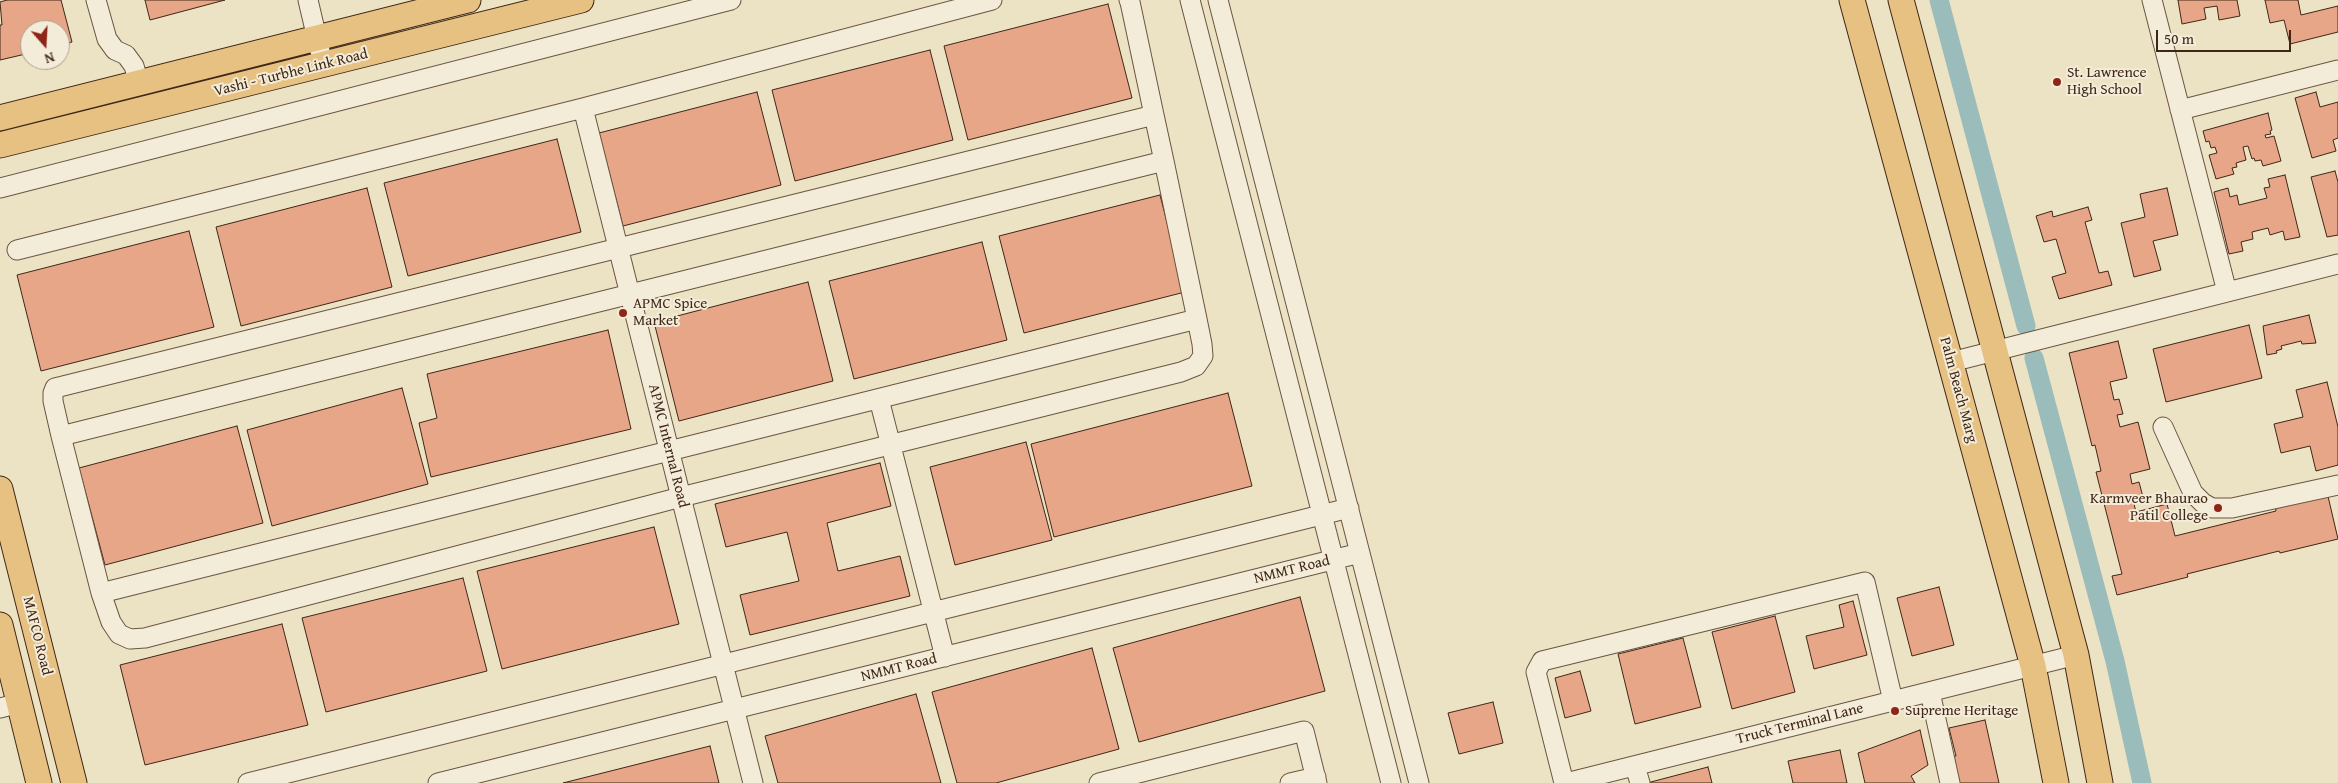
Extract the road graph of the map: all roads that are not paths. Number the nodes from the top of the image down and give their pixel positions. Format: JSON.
{"nodes":[{"id":1,"x":96,"y":0,"type":"edge"},
{"id":2,"x":308,"y":0,"type":"edge"},
{"id":3,"x":468,"y":0,"type":"edge"},
{"id":4,"x":581,"y":0,"type":"edge"},
{"id":5,"x":730,"y":0,"type":"edge"},
{"id":6,"x":992,"y":0,"type":"edge"},
{"id":7,"x":1129,"y":0,"type":"edge"},
{"id":8,"x":1190,"y":0,"type":"edge"},
{"id":9,"x":1218,"y":0,"type":"edge"},
{"id":10,"x":1852,"y":0,"type":"edge"},
{"id":11,"x":1901,"y":0,"type":"edge"},
{"id":12,"x":2152,"y":0,"type":"edge"},
{"id":13,"x":317,"y":38,"type":"junction"},
{"id":14,"x":324,"y":64,"type":"junction"},
{"id":15,"x":2338,"y":70,"type":"edge"},
{"id":16,"x":139,"y":83,"type":"junction"},
{"id":17,"x":583,"y":108,"type":"junction"},
{"id":18,"x":2180,"y":110,"type":"junction"},
{"id":19,"x":1154,"y":115,"type":"junction"},
{"id":20,"x":0,"y":118,"type":"edge"},
{"id":21,"x":0,"y":145,"type":"edge"},
{"id":22,"x":1164,"y":161,"type":"junction"},
{"id":23,"x":0,"y":188,"type":"edge"},
{"id":24,"x":618,"y":248,"type":"junction"},
{"id":25,"x":17,"y":250,"type":"dead end"},
{"id":26,"x":2338,"y":264,"type":"edge"},
{"id":27,"x":2227,"y":292,"type":"junction"},
{"id":28,"x":630,"y":293,"type":"junction"},
{"id":29,"x":1197,"y":319,"type":"junction"},
{"id":30,"x":1995,"y":351,"type":"junction"},
{"id":31,"x":1951,"y":362,"type":"junction"},
{"id":32,"x":879,"y":399,"type":"junction"},
{"id":33,"x":2163,"y":427,"type":"dead end"},
{"id":34,"x":61,"y":436,"type":"junction"},
{"id":35,"x":891,"y":444,"type":"junction"},
{"id":36,"x":669,"y":451,"type":"junction"},
{"id":37,"x":2338,"y":485,"type":"edge"},
{"id":38,"x":0,"y":489,"type":"edge"},
{"id":39,"x":681,"y":496,"type":"junction"},
{"id":40,"x":1349,"y":508,"type":"junction"},
{"id":41,"x":1322,"y":515,"type":"junction"},
{"id":42,"x":1360,"y":553,"type":"junction"},
{"id":43,"x":1334,"y":560,"type":"junction"},
{"id":44,"x":101,"y":593,"type":"junction"},
{"id":45,"x":934,"y":612,"type":"junction"},
{"id":46,"x":0,"y":625,"type":"edge"},
{"id":47,"x":2076,"y":655,"type":"junction"},
{"id":48,"x":945,"y":656,"type":"junction"},
{"id":49,"x":723,"y":664,"type":"junction"},
{"id":50,"x":5,"y":666,"type":"edge"},
{"id":51,"x":2033,"y":666,"type":"junction"},
{"id":52,"x":1930,"y":692,"type":"junction"},
{"id":53,"x":1893,"y":701,"type":"junction"},
{"id":54,"x":10,"y":706,"type":"edge"},
{"id":55,"x":734,"y":709,"type":"junction"},
{"id":56,"x":1637,"y":774,"type":"edge"},
{"id":57,"x":1316,"y":780,"type":"edge"},
{"id":58,"x":39,"y":783,"type":"edge"},
{"id":59,"x":74,"y":783,"type":"edge"},
{"id":60,"x":248,"y":783,"type":"edge"},
{"id":61,"x":438,"y":783,"type":"edge"},
{"id":62,"x":753,"y":783,"type":"edge"},
{"id":63,"x":1098,"y":783,"type":"edge"},
{"id":64,"x":1290,"y":783,"type":"edge"},
{"id":65,"x":1391,"y":783,"type":"edge"},
{"id":66,"x":1419,"y":783,"type":"edge"},
{"id":67,"x":1568,"y":783,"type":"edge"},
{"id":68,"x":1950,"y":783,"type":"edge"},
{"id":69,"x":2056,"y":783,"type":"edge"},
{"id":70,"x":2100,"y":783,"type":"edge"}],
"edges":[{"from":1,"to":16,"type":"street"},
{"from":2,"to":13,"type":"street"},
{"from":3,"to":13,"type":"main road","name":"Vashi - Turbhe Link Road"},
{"from":4,"to":14,"type":"main road","name":"Vashi - Turbhe Link Road"},
{"from":5,"to":23,"type":"street"},
{"from":6,"to":17,"type":"street"},
{"from":7,"to":19,"type":"street"},
{"from":8,"to":41,"type":"street"},
{"from":9,"to":40,"type":"street"},
{"from":10,"to":31,"type":"main road","name":"Palm Beach Marg"},
{"from":11,"to":30,"type":"main road"},
{"from":12,"to":18,"type":"street"},
{"from":13,"to":14,"type":"street"},
{"from":13,"to":16,"type":"main road","name":"Vashi - Turbhe Link Road"},
{"from":14,"to":21,"type":"main road","name":"Vashi - Turbhe Link Road"},
{"from":15,"to":18,"type":"street"},
{"from":16,"to":20,"type":"main road","name":"Vashi - Turbhe Link Road"},
{"from":17,"to":24,"type":"street","name":"APMC Internal Road"},
{"from":17,"to":25,"type":"street"},
{"from":18,"to":27,"type":"street"},
{"from":19,"to":22,"type":"street"},
{"from":19,"to":24,"type":"street"},
{"from":22,"to":28,"type":"street"},
{"from":22,"to":29,"type":"street"},
{"from":24,"to":28,"type":"street","name":"APMC Internal Road"},
{"from":24,"to":34,"type":"street"},
{"from":26,"to":27,"type":"street"},
{"from":27,"to":30,"type":"street"},
{"from":28,"to":34,"type":"street"},
{"from":28,"to":36,"type":"street","name":"APMC Internal Road"},
{"from":29,"to":32,"type":"street"},
{"from":29,"to":35,"type":"street"},
{"from":30,"to":31,"type":"street"},
{"from":30,"to":47,"type":"main road"},
{"from":31,"to":51,"type":"main road","name":"Palm Beach Marg"},
{"from":32,"to":35,"type":"street"},
{"from":32,"to":36,"type":"street"},
{"from":33,"to":37,"type":"street"},
{"from":34,"to":44,"type":"street"},
{"from":35,"to":39,"type":"street"},
{"from":35,"to":45,"type":"street"},
{"from":36,"to":39,"type":"street","name":"APMC Internal Road"},
{"from":36,"to":44,"type":"street"},
{"from":38,"to":59,"type":"main road","name":"MAFCO Road"},
{"from":39,"to":44,"type":"street"},
{"from":39,"to":49,"type":"street","name":"APMC Internal Road"},
{"from":40,"to":41,"type":"street"},
{"from":40,"to":42,"type":"street"},
{"from":41,"to":43,"type":"street"},
{"from":41,"to":45,"type":"street"},
{"from":42,"to":43,"type":"street","name":"NMMT Road"},
{"from":42,"to":66,"type":"street"},
{"from":43,"to":48,"type":"street","name":"NMMT Road"},
{"from":43,"to":65,"type":"street"},
{"from":45,"to":48,"type":"street"},
{"from":45,"to":49,"type":"street"},
{"from":46,"to":50,"type":"main road"},
{"from":47,"to":51,"type":"street","name":"Truck Terminal Lane"},
{"from":47,"to":70,"type":"main road"},
{"from":48,"to":55,"type":"street","name":"NMMT Road"},
{"from":49,"to":55,"type":"street","name":"APMC Internal Road"},
{"from":49,"to":60,"type":"street"},
{"from":50,"to":54,"type":"main road"},
{"from":51,"to":52,"type":"street","name":"Truck Terminal Lane"},
{"from":51,"to":69,"type":"main road","name":"Palm Beach Marg"},
{"from":52,"to":53,"type":"street","name":"Truck Terminal Lane"},
{"from":52,"to":68,"type":"street"},
{"from":53,"to":56,"type":"street","name":"Truck Terminal Lane"},
{"from":53,"to":67,"type":"street"},
{"from":54,"to":58,"type":"main road"},
{"from":55,"to":61,"type":"street","name":"NMMT Road"},
{"from":55,"to":62,"type":"street","name":"APMC Internal Road"},
{"from":56,"to":67,"type":"street","name":"Truck Terminal Lane"},
{"from":57,"to":63,"type":"street"},
{"from":57,"to":64,"type":"street"}]}
